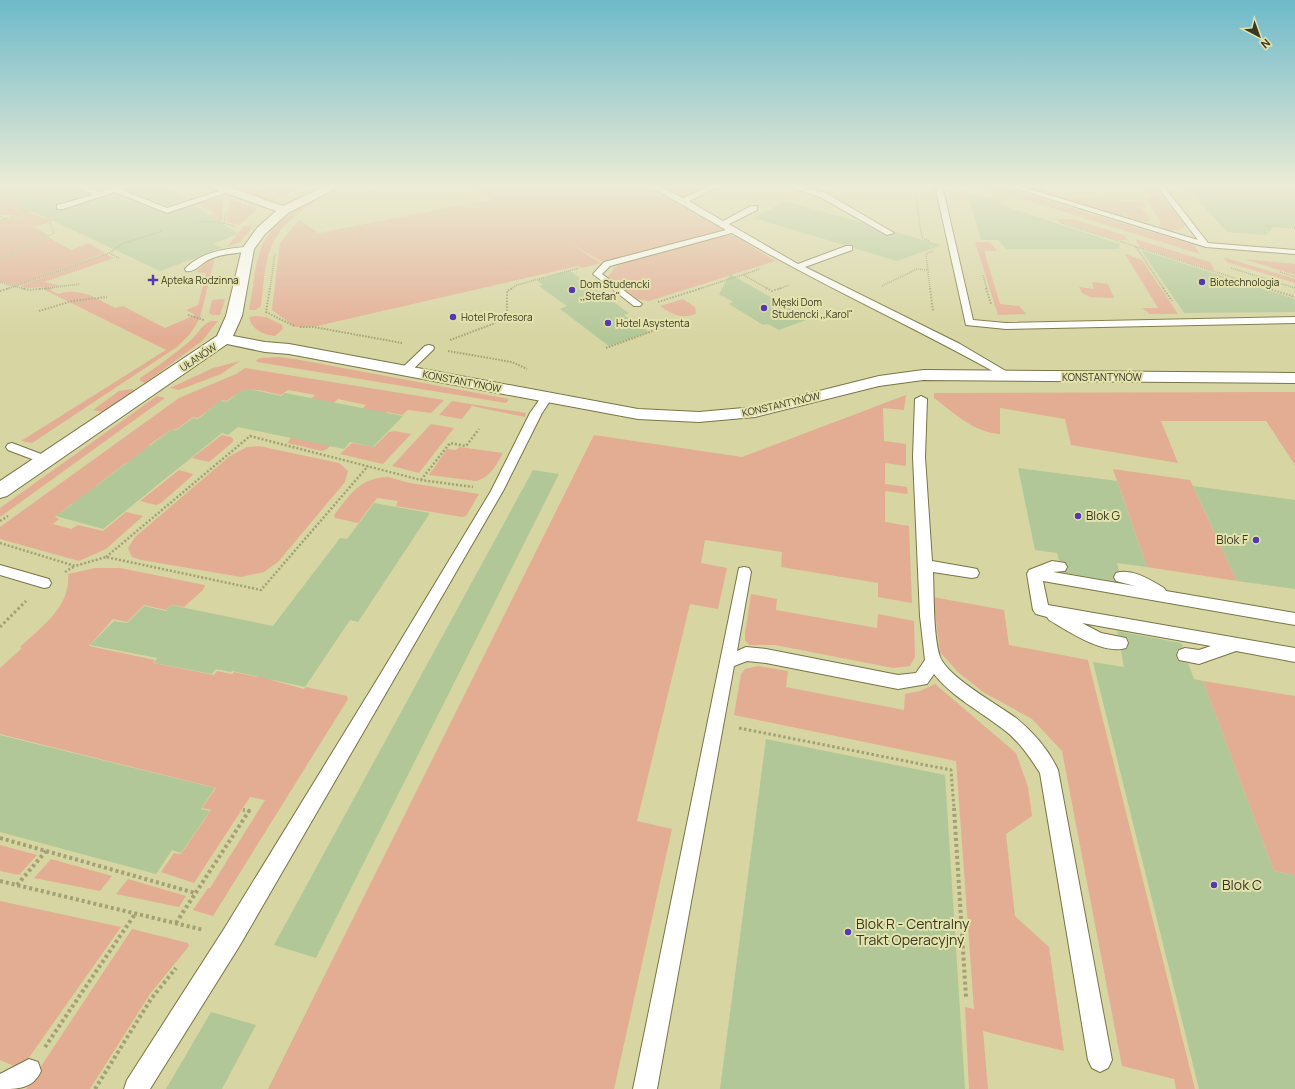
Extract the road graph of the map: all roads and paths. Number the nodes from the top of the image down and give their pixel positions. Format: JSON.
{"nodes":[{"id":1,"x":147,"y":236,"type":"edge"},
{"id":2,"x":258,"y":236,"type":"edge"},
{"id":3,"x":712,"y":236,"type":"edge"},
{"id":4,"x":744,"y":236,"type":"edge"},
{"id":5,"x":922,"y":236,"type":"edge"},
{"id":6,"x":949,"y":236,"type":"edge"},
{"id":7,"x":1176,"y":236,"type":"edge"},
{"id":8,"x":1199,"y":236,"type":"edge"},
{"id":9,"x":933,"y":241,"type":"dead end"},
{"id":10,"x":1133,"y":242,"type":"dead end"},
{"id":11,"x":1206,"y":245,"type":"junction"},
{"id":12,"x":1136,"y":247,"type":"junction"},
{"id":13,"x":849,"y":248,"type":"dead end"},
{"id":14,"x":248,"y":249,"type":"junction"},
{"id":15,"x":275,"y":250,"type":"dead end"},
{"id":16,"x":933,"y":251,"type":"dead end"},
{"id":17,"x":1295,"y":252,"type":"edge"},
{"id":18,"x":108,"y":253,"type":"junction"},
{"id":19,"x":120,"y":258,"type":"dead end"},
{"id":20,"x":786,"y":261,"type":"junction"},
{"id":21,"x":798,"y":267,"type":"junction"},
{"id":22,"x":189,"y":269,"type":"dead end"},
{"id":23,"x":928,"y":270,"type":"junction"},
{"id":24,"x":597,"y":274,"type":"junction"},
{"id":25,"x":743,"y":274,"type":"junction"},
{"id":26,"x":982,"y":274,"type":"dead end"},
{"id":27,"x":816,"y":276,"type":"junction"},
{"id":28,"x":0,"y":282,"type":"edge"},
{"id":29,"x":80,"y":284,"type":"dead end"},
{"id":30,"x":15,"y":286,"type":"junction"},
{"id":31,"x":878,"y":287,"type":"dead end"},
{"id":32,"x":0,"y":291,"type":"edge"},
{"id":33,"x":107,"y":297,"type":"dead end"},
{"id":34,"x":1295,"y":297,"type":"edge"},
{"id":35,"x":655,"y":302,"type":"dead end"},
{"id":36,"x":1173,"y":303,"type":"dead end"},
{"id":37,"x":637,"y":304,"type":"dead end"},
{"id":38,"x":993,"y":309,"type":"dead end"},
{"id":39,"x":39,"y":311,"type":"dead end"},
{"id":40,"x":188,"y":315,"type":"dead end"},
{"id":41,"x":642,"y":317,"type":"dead end"},
{"id":42,"x":934,"y":317,"type":"dead end"},
{"id":43,"x":204,"y":320,"type":"dead end"},
{"id":44,"x":1295,"y":320,"type":"edge"},
{"id":45,"x":224,"y":339,"type":"junction"},
{"id":46,"x":429,"y":348,"type":"junction"},
{"id":47,"x":606,"y":348,"type":"dead end"},
{"id":48,"x":405,"y":371,"type":"junction"},
{"id":49,"x":533,"y":373,"type":"dead end"},
{"id":50,"x":1011,"y":377,"type":"junction"},
{"id":51,"x":1295,"y":378,"type":"edge"},
{"id":52,"x":546,"y":398,"type":"junction"},
{"id":53,"x":921,"y":399,"type":"dead end"},
{"id":54,"x":479,"y":429,"type":"dead end"},
{"id":55,"x":12,"y":447,"type":"dead end"},
{"id":56,"x":45,"y":460,"type":"junction"},
{"id":57,"x":368,"y":466,"type":"junction"},
{"id":58,"x":421,"y":480,"type":"junction"},
{"id":59,"x":0,"y":491,"type":"edge"},
{"id":60,"x":497,"y":491,"type":"junction"},
{"id":61,"x":0,"y":543,"type":"edge"},
{"id":62,"x":106,"y":556,"type":"junction"},
{"id":63,"x":925,"y":565,"type":"junction"},
{"id":64,"x":1060,"y":567,"type":"dead end"},
{"id":65,"x":0,"y":570,"type":"edge"},
{"id":66,"x":744,"y":572,"type":"dead end"},
{"id":67,"x":972,"y":573,"type":"dead end"},
{"id":68,"x":1034,"y":574,"type":"junction"},
{"id":69,"x":1121,"y":577,"type":"dead end"},
{"id":70,"x":44,"y":583,"type":"dead end"},
{"id":71,"x":1168,"y":597,"type":"junction"},
{"id":72,"x":1041,"y":610,"type":"junction"},
{"id":73,"x":1295,"y":619,"type":"edge"},
{"id":74,"x":6,"y":622,"type":"dead end"},
{"id":75,"x":0,"y":627,"type":"edge"},
{"id":76,"x":1120,"y":643,"type":"dead end"},
{"id":77,"x":1236,"y":644,"type":"junction"},
{"id":78,"x":1185,"y":654,"type":"dead end"},
{"id":79,"x":1295,"y":655,"type":"edge"},
{"id":80,"x":933,"y":661,"type":"junction"},
{"id":81,"x":727,"y":662,"type":"junction"},
{"id":82,"x":715,"y":723,"type":"junction"},
{"id":83,"x":243,"y":810,"type":"dead end"},
{"id":84,"x":0,"y":838,"type":"edge"},
{"id":85,"x":46,"y":851,"type":"junction"},
{"id":86,"x":0,"y":881,"type":"edge"},
{"id":87,"x":17,"y":885,"type":"junction"},
{"id":88,"x":195,"y":893,"type":"junction"},
{"id":89,"x":135,"y":914,"type":"junction"},
{"id":90,"x":176,"y":923,"type":"junction"},
{"id":91,"x":232,"y":936,"type":"junction"},
{"id":92,"x":966,"y":997,"type":"dead end"},
{"id":93,"x":1100,"y":1060,"type":"dead end"},
{"id":94,"x":29,"y":1071,"type":"joint"},
{"id":95,"x":0,"y":1088,"type":"edge"},
{"id":96,"x":136,"y":1089,"type":"edge"},
{"id":97,"x":645,"y":1089,"type":"edge"}],
"edges":[{"from":1,"to":18,"type":"path"},
{"from":2,"to":14,"type":"street","name":"UŁANÓW"},
{"from":3,"to":24,"type":"lane"},
{"from":4,"to":20,"type":"lane"},
{"from":5,"to":9,"type":"path"},
{"from":6,"to":44,"type":"lane"},
{"from":7,"to":11,"type":"lane"},
{"from":8,"to":11,"type":"lane"},
{"from":10,"to":12,"type":"path"},
{"from":11,"to":17,"type":"lane"},
{"from":12,"to":34,"type":"path"},
{"from":12,"to":36,"type":"path"},
{"from":13,"to":21,"type":"lane"},
{"from":14,"to":22,"type":"lane"},
{"from":14,"to":45,"type":"street","name":"UŁANÓW"},
{"from":15,"to":46,"type":"path"},
{"from":16,"to":23,"type":"path"},
{"from":18,"to":19,"type":"path"},
{"from":18,"to":30,"type":"path"},
{"from":20,"to":21,"type":"lane"},
{"from":20,"to":25,"type":"path"},
{"from":21,"to":27,"type":"lane"},
{"from":23,"to":31,"type":"path"},
{"from":23,"to":42,"type":"path"},
{"from":24,"to":37,"type":"lane"},
{"from":24,"to":46,"type":"path"},
{"from":25,"to":27,"type":"path"},
{"from":25,"to":35,"type":"path"},
{"from":26,"to":38,"type":"path"},
{"from":27,"to":50,"type":"lane"},
{"from":28,"to":30,"type":"path"},
{"from":29,"to":30,"type":"path"},
{"from":30,"to":32,"type":"path"},
{"from":33,"to":39,"type":"path"},
{"from":40,"to":43,"type":"path"},
{"from":41,"to":47,"type":"path"},
{"from":45,"to":48,"type":"street","name":"KONSTANTYNÓW"},
{"from":45,"to":56,"type":"street","name":"UŁANÓW"},
{"from":46,"to":48,"type":"lane"},
{"from":46,"to":49,"type":"path"},
{"from":48,"to":52,"type":"street","name":"KONSTANTYNÓW"},
{"from":50,"to":51,"type":"street","name":"KONSTANTYNÓW"},
{"from":50,"to":52,"type":"street","name":"KONSTANTYNÓW"},
{"from":52,"to":60,"type":"lane"},
{"from":53,"to":63,"type":"lane"},
{"from":54,"to":58,"type":"path"},
{"from":55,"to":56,"type":"lane"},
{"from":56,"to":59,"type":"street","name":"UŁANÓW"},
{"from":57,"to":58,"type":"path"},
{"from":57,"to":62,"type":"path"},
{"from":57,"to":62,"type":"path"},
{"from":58,"to":60,"type":"path"},
{"from":60,"to":91,"type":"lane"},
{"from":61,"to":62,"type":"path"},
{"from":63,"to":67,"type":"lane"},
{"from":63,"to":80,"type":"lane"},
{"from":64,"to":68,"type":"lane"},
{"from":65,"to":70,"type":"lane"},
{"from":66,"to":81,"type":"lane"},
{"from":68,"to":71,"type":"lane"},
{"from":68,"to":72,"type":"lane"},
{"from":69,"to":71,"type":"lane"},
{"from":71,"to":73,"type":"lane"},
{"from":72,"to":76,"type":"lane"},
{"from":72,"to":77,"type":"lane"},
{"from":74,"to":75,"type":"path"},
{"from":77,"to":78,"type":"lane"},
{"from":77,"to":79,"type":"lane"},
{"from":80,"to":81,"type":"lane"},
{"from":80,"to":93,"type":"lane"},
{"from":81,"to":82,"type":"lane"},
{"from":82,"to":92,"type":"path"},
{"from":82,"to":97,"type":"lane"},
{"from":83,"to":88,"type":"path"},
{"from":84,"to":85,"type":"path"},
{"from":85,"to":87,"type":"path"},
{"from":85,"to":88,"type":"path"},
{"from":86,"to":87,"type":"path"},
{"from":87,"to":89,"type":"path"},
{"from":88,"to":90,"type":"path"},
{"from":89,"to":90,"type":"path"},
{"from":89,"to":94,"type":"path"},
{"from":90,"to":91,"type":"path"},
{"from":91,"to":96,"type":"lane"},
{"from":94,"to":95,"type":"lane"}]}
